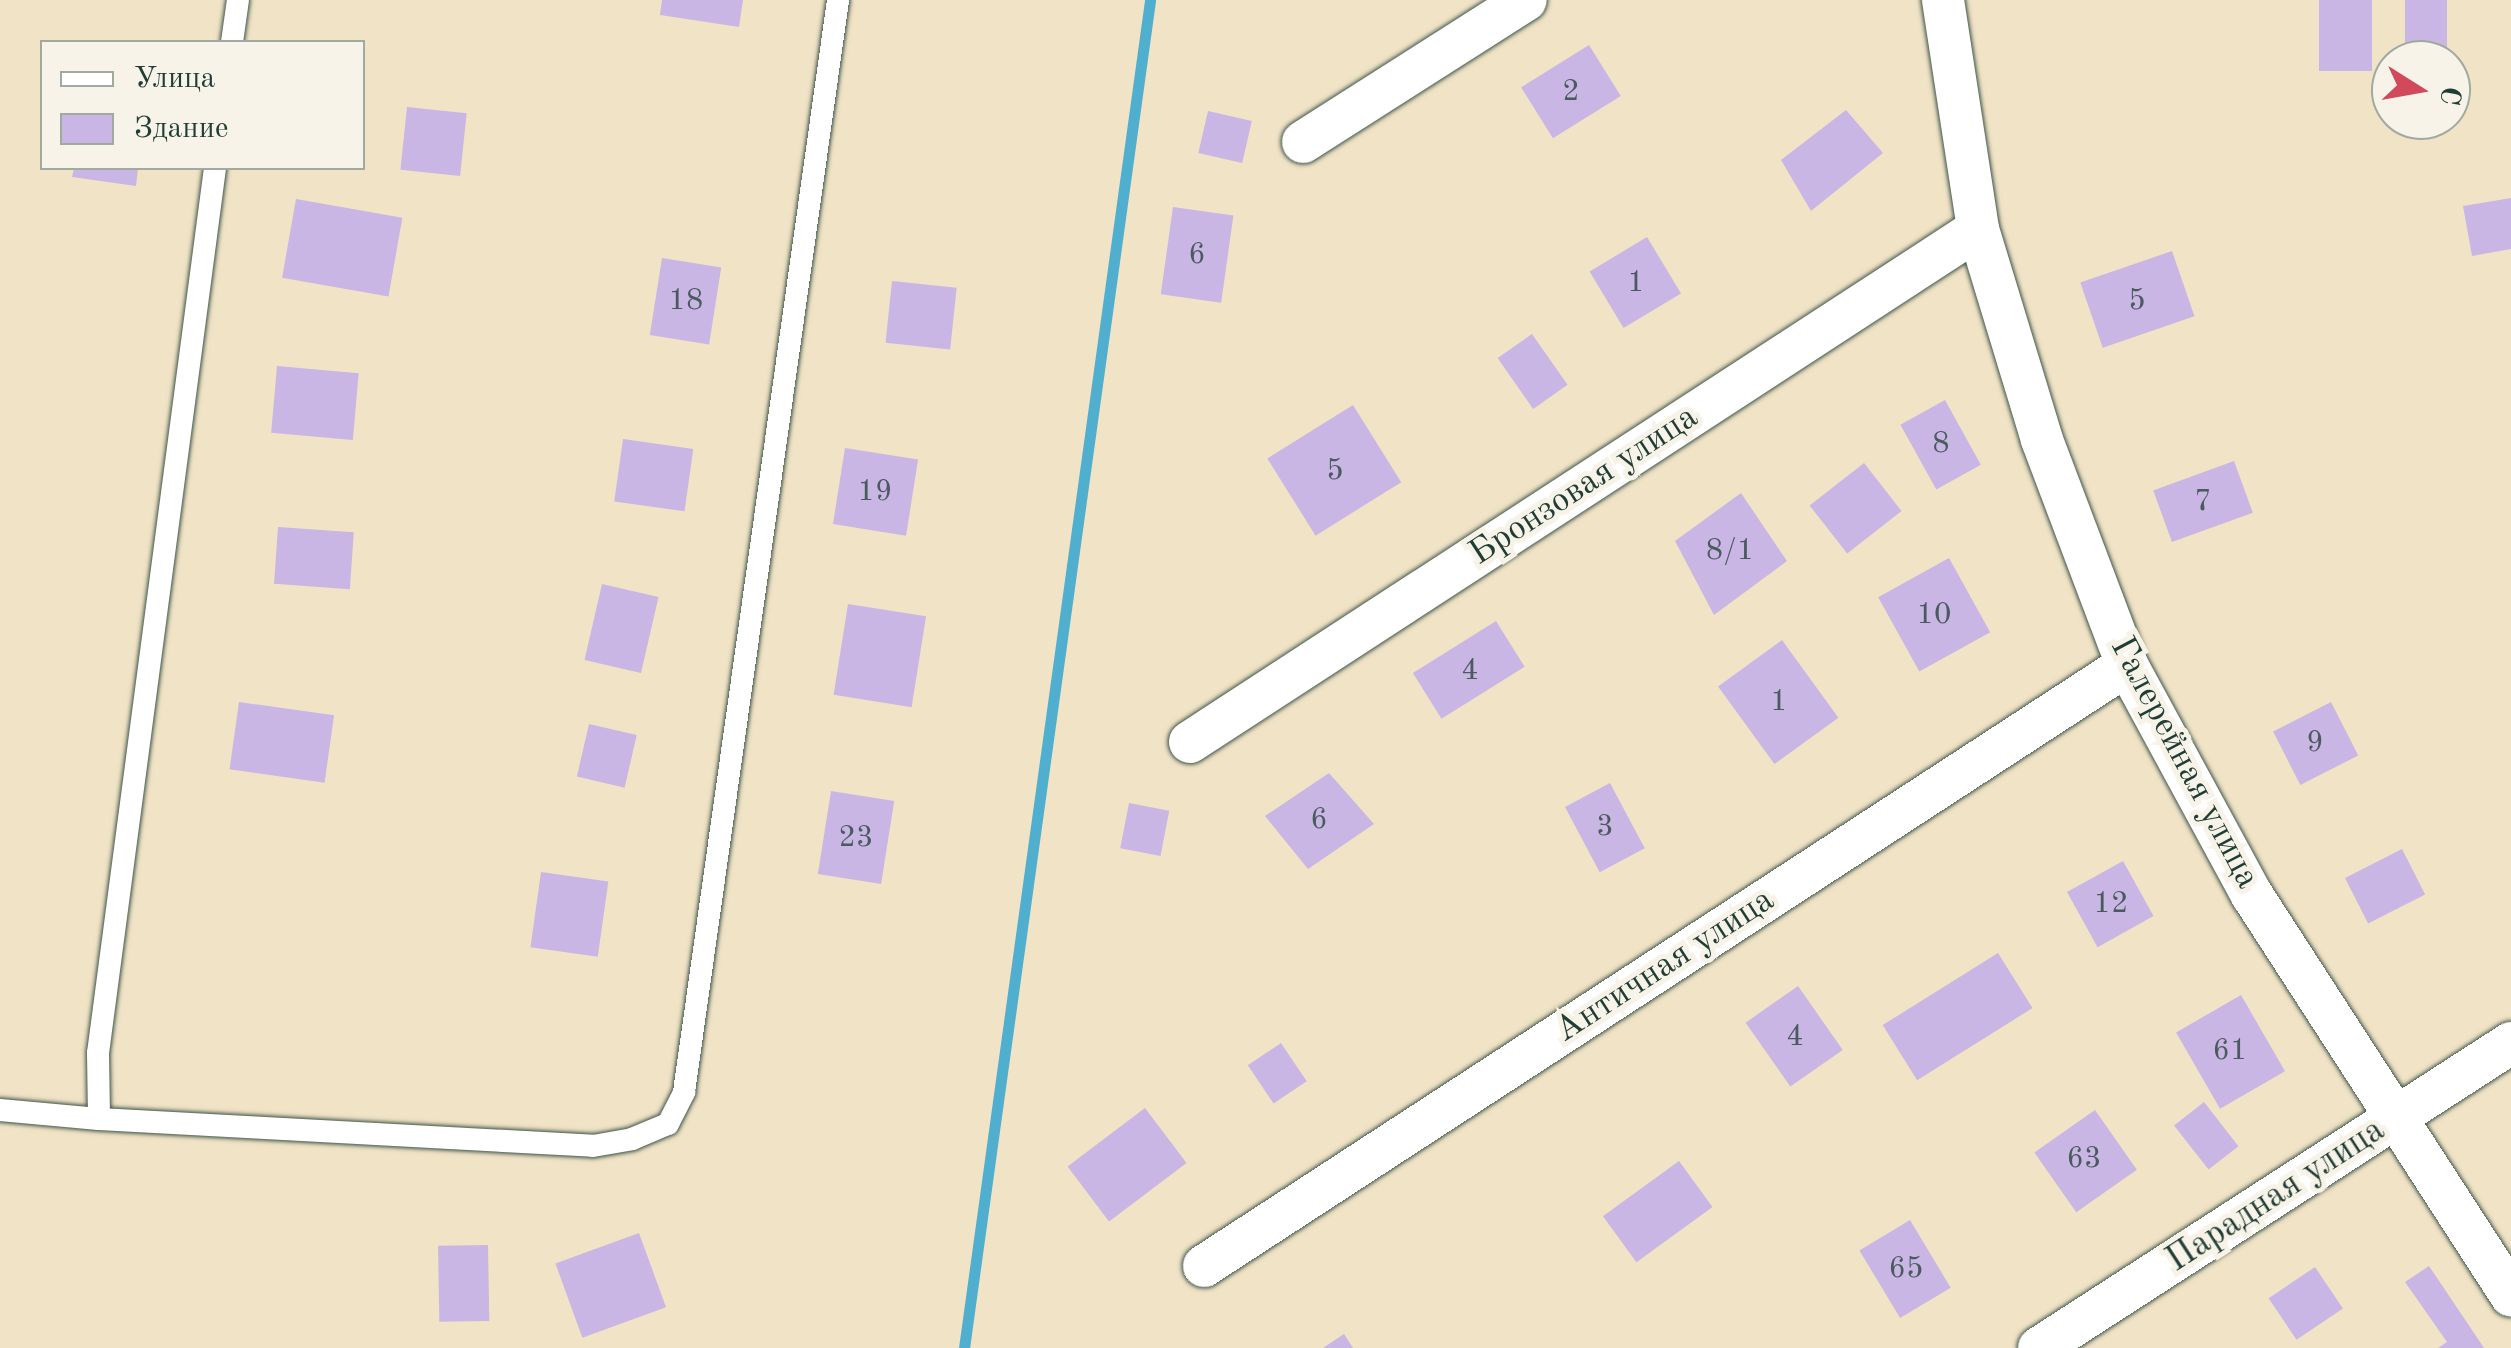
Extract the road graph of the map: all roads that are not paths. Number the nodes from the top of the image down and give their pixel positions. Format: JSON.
{"nodes":[{"id":1,"x":238,"y":0,"type":"edge"},
{"id":2,"x":838,"y":0,"type":"edge"},
{"id":3,"x":1526,"y":0,"type":"edge"},
{"id":4,"x":1943,"y":0,"type":"edge"},
{"id":5,"x":232,"y":40,"type":"edge"},
{"id":6,"x":1303,"y":142,"type":"dead end"},
{"id":7,"x":216,"y":170,"type":"edge"},
{"id":8,"x":1978,"y":229,"type":"junction"},
{"id":9,"x":2126,"y":665,"type":"junction"},
{"id":10,"x":1190,"y":742,"type":"dead end"},
{"id":11,"x":2511,"y":1043,"type":"edge"},
{"id":12,"x":0,"y":1110,"type":"edge"},
{"id":13,"x":99,"y":1118,"type":"junction"},
{"id":14,"x":2395,"y":1120,"type":"junction"},
{"id":15,"x":1204,"y":1266,"type":"dead end"},
{"id":16,"x":2511,"y":1295,"type":"edge"},
{"id":17,"x":2039,"y":1348,"type":"edge"}],
"edges":[{"from":1,"to":5,"type":"lane"},
{"from":2,"to":13,"type":"lane"},
{"from":3,"to":6,"type":"street"},
{"from":4,"to":8,"type":"street","name":"Галерейная улица"},
{"from":7,"to":13,"type":"lane"},
{"from":8,"to":9,"type":"street","name":"Галерейная улица"},
{"from":8,"to":10,"type":"street","name":"Бронзовая улица"},
{"from":9,"to":14,"type":"street","name":"Галерейная улица"},
{"from":9,"to":15,"type":"street","name":"Античная улица"},
{"from":11,"to":14,"type":"street","name":"Парадная улица"},
{"from":12,"to":13,"type":"lane"},
{"from":14,"to":16,"type":"street","name":"Галерейная улица"},
{"from":14,"to":17,"type":"street","name":"Парадная улица"}]}
